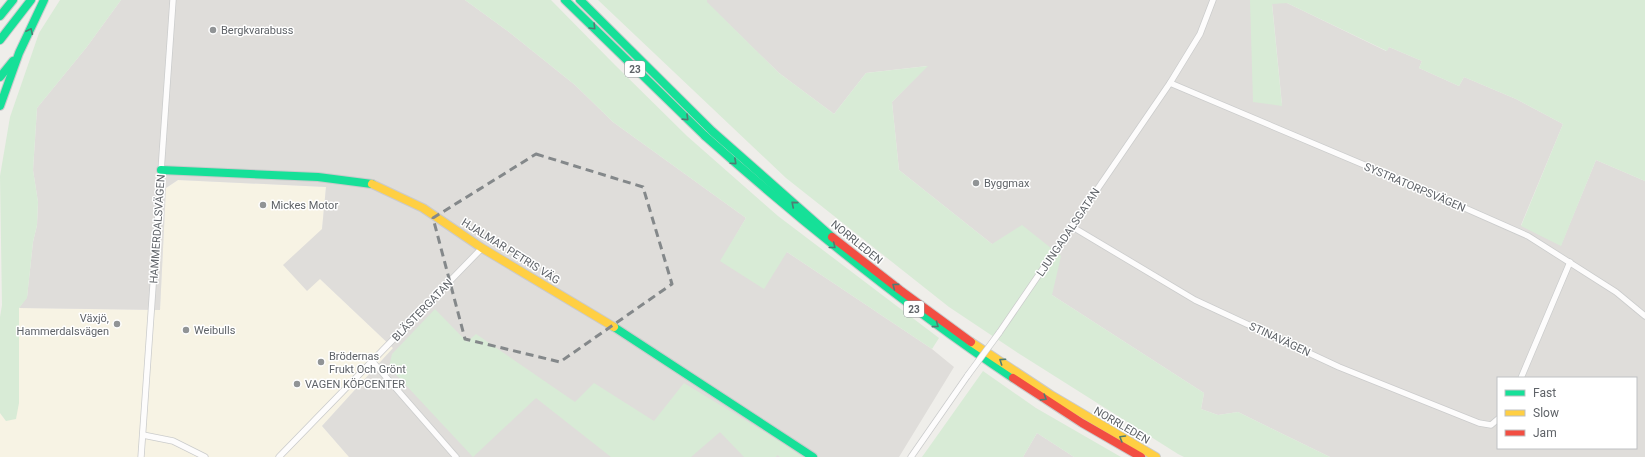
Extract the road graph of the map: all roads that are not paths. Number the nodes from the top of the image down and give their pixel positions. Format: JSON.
{"nodes":[{"id":1,"x":13,"y":0,"type":"edge"},
{"id":2,"x":31,"y":0,"type":"edge"},
{"id":3,"x":44,"y":0,"type":"edge"},
{"id":4,"x":173,"y":0,"type":"edge"},
{"id":5,"x":565,"y":0,"type":"edge"},
{"id":6,"x":580,"y":0,"type":"edge"},
{"id":7,"x":1213,"y":0,"type":"edge"},
{"id":8,"x":0,"y":16,"type":"edge"},
{"id":9,"x":0,"y":40,"type":"edge"},
{"id":10,"x":19,"y":53,"type":"junction"},
{"id":11,"x":0,"y":77,"type":"edge"},
{"id":12,"x":1170,"y":83,"type":"junction"},
{"id":13,"x":0,"y":106,"type":"edge"},
{"id":14,"x":161,"y":170,"type":"junction"},
{"id":15,"x":1071,"y":226,"type":"junction"},
{"id":16,"x":482,"y":248,"type":"junction"},
{"id":17,"x":1570,"y":262,"type":"junction"},
{"id":18,"x":1645,"y":316,"type":"edge"},
{"id":19,"x":372,"y":361,"type":"junction"},
{"id":20,"x":1521,"y":377,"type":"edge"},
{"id":21,"x":1497,"y":420,"type":"edge"},
{"id":22,"x":143,"y":435,"type":"junction"},
{"id":23,"x":141,"y":457,"type":"edge"},
{"id":24,"x":205,"y":457,"type":"edge"},
{"id":25,"x":279,"y":457,"type":"edge"},
{"id":26,"x":456,"y":457,"type":"edge"},
{"id":27,"x":813,"y":457,"type":"edge"},
{"id":28,"x":911,"y":457,"type":"edge"},
{"id":29,"x":1141,"y":457,"type":"edge"},
{"id":30,"x":1156,"y":457,"type":"edge"}],
"edges":[{"from":1,"to":8,"type":"main road"},
{"from":2,"to":9,"type":"main road"},
{"from":10,"to":3,"type":"main road","one_way":true},
{"from":4,"to":14,"type":"street","name":"HAMMERDALSVÄGEN"},
{"from":5,"to":29,"type":"main road","name":"NORRLEDEN","number":"23","one_way":true},
{"from":30,"to":6,"type":"main road","name":"NORRLEDEN","number":"23","one_way":true},
{"from":7,"to":12,"type":"street","name":"LJUNGADALSGATAN"},
{"from":10,"to":11,"type":"main road"},
{"from":10,"to":13,"type":"main road"},
{"from":12,"to":15,"type":"street","name":"LJUNGADALSGATAN"},
{"from":12,"to":17,"type":"street","name":"SYSTRATORPSVÄGEN"},
{"from":14,"to":16,"type":"main road","name":"HJALMAR PETRIS VÄG"},
{"from":14,"to":22,"type":"street","name":"HAMMERDALSVÄGEN"},
{"from":15,"to":21,"type":"street","name":"STINAVÄGEN"},
{"from":15,"to":28,"type":"street","name":"LJUNGADALSGATAN","bridge":true},
{"from":16,"to":19,"type":"street","name":"BLÄSTERGATAN"},
{"from":16,"to":27,"type":"main road","name":"HJALMAR PETRIS VÄG"},
{"from":17,"to":18,"type":"street","name":"SYSTRATORPSVÄGEN"},
{"from":17,"to":20,"type":"street"},
{"from":19,"to":25,"type":"street","name":"BLÄSTERGATAN"},
{"from":19,"to":26,"type":"street"},
{"from":22,"to":23,"type":"street","name":"HAMMERDALSVÄGEN"},
{"from":22,"to":24,"type":"street"}]}
